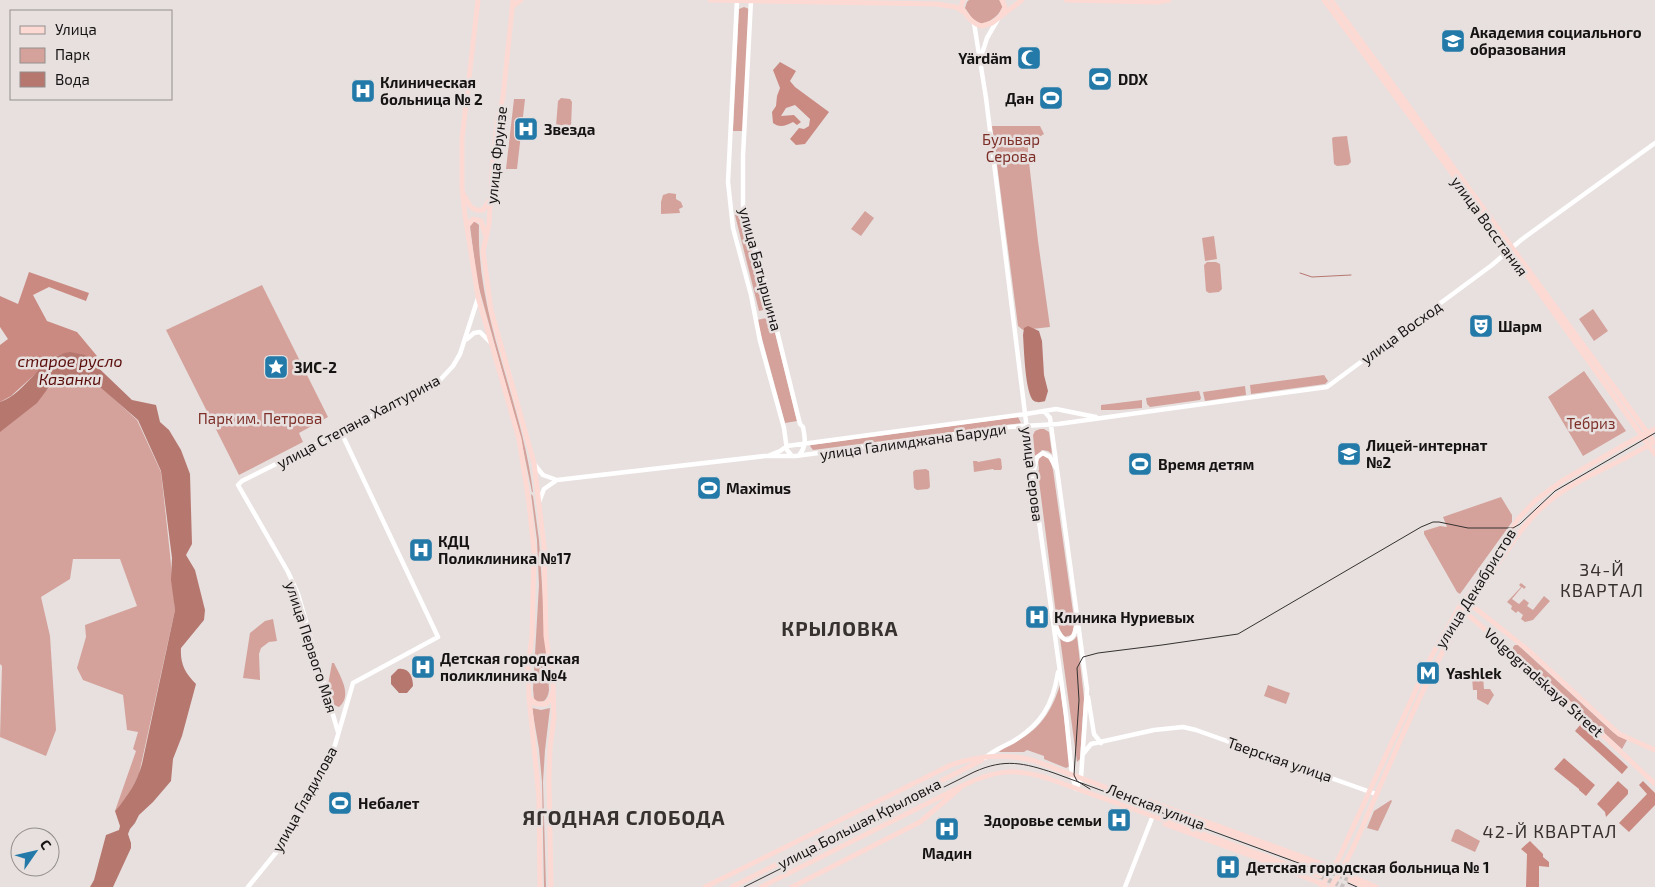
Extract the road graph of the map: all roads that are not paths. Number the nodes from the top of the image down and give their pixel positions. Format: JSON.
{"nodes":[{"id":1,"x":478,"y":0,"type":"edge"},
{"id":2,"x":521,"y":0,"type":"edge"},
{"id":3,"x":710,"y":0,"type":"edge"},
{"id":4,"x":737,"y":0,"type":"edge"},
{"id":5,"x":751,"y":0,"type":"edge"},
{"id":6,"x":963,"y":0,"type":"edge"},
{"id":7,"x":1002,"y":0,"type":"edge"},
{"id":8,"x":1022,"y":0,"type":"edge"},
{"id":9,"x":1066,"y":0,"type":"edge"},
{"id":10,"x":1168,"y":0,"type":"edge"},
{"id":11,"x":1324,"y":0,"type":"edge"},
{"id":12,"x":1331,"y":0,"type":"edge"},
{"id":13,"x":513,"y":3,"type":"edge"},
{"id":14,"x":965,"y":13,"type":"junction"},
{"id":15,"x":1000,"y":17,"type":"junction"},
{"id":16,"x":974,"y":23,"type":"junction"},
{"id":17,"x":980,"y":59,"type":"junction"},
{"id":18,"x":1655,"y":142,"type":"edge"},
{"id":19,"x":463,"y":192,"type":"junction"},
{"id":20,"x":490,"y":200,"type":"junction"},
{"id":21,"x":466,"y":226,"type":"junction"},
{"id":22,"x":485,"y":237,"type":"junction"},
{"id":23,"x":1511,"y":250,"type":"junction"},
{"id":24,"x":478,"y":297,"type":"junction"},
{"id":25,"x":464,"y":342,"type":"junction"},
{"id":26,"x":492,"y":346,"type":"junction"},
{"id":27,"x":1044,"y":411,"type":"junction"},
{"id":28,"x":1026,"y":414,"type":"junction"},
{"id":29,"x":1105,"y":417,"type":"junction"},
{"id":30,"x":1051,"y":425,"type":"junction"},
{"id":31,"x":1027,"y":426,"type":"junction"},
{"id":32,"x":1655,"y":429,"type":"edge"},
{"id":33,"x":341,"y":432,"type":"junction"},
{"id":34,"x":1645,"y":434,"type":"junction"},
{"id":35,"x":1653,"y":443,"type":"edge"},
{"id":36,"x":805,"y":444,"type":"junction"},
{"id":37,"x":787,"y":446,"type":"junction"},
{"id":38,"x":1655,"y":454,"type":"edge"},
{"id":39,"x":765,"y":456,"type":"junction"},
{"id":40,"x":796,"y":456,"type":"junction"},
{"id":41,"x":534,"y":463,"type":"junction"},
{"id":42,"x":1058,"y":474,"type":"junction"},
{"id":43,"x":1033,"y":478,"type":"junction"},
{"id":44,"x":556,"y":480,"type":"junction"},
{"id":45,"x":238,"y":485,"type":"joint"},
{"id":46,"x":539,"y":502,"type":"junction"},
{"id":47,"x":1461,"y":604,"type":"junction"},
{"id":48,"x":1470,"y":604,"type":"junction"},
{"id":49,"x":1465,"y":612,"type":"junction"},
{"id":50,"x":1078,"y":617,"type":"junction"},
{"id":51,"x":1054,"y":620,"type":"junction"},
{"id":52,"x":1519,"y":643,"type":"junction"},
{"id":53,"x":1509,"y":651,"type":"junction"},
{"id":54,"x":1059,"y":666,"type":"junction"},
{"id":55,"x":553,"y":685,"type":"junction"},
{"id":56,"x":1086,"y":690,"type":"junction"},
{"id":57,"x":529,"y":697,"type":"junction"},
{"id":58,"x":331,"y":706,"type":"junction"},
{"id":59,"x":344,"y":711,"type":"junction"},
{"id":60,"x":338,"y":732,"type":"junction"},
{"id":61,"x":1100,"y":743,"type":"junction"},
{"id":62,"x":1655,"y":750,"type":"edge"},
{"id":63,"x":1081,"y":756,"type":"junction"},
{"id":64,"x":985,"y":758,"type":"junction"},
{"id":65,"x":992,"y":774,"type":"joint"},
{"id":66,"x":1072,"y":775,"type":"junction"},
{"id":67,"x":1081,"y":778,"type":"junction"},
{"id":68,"x":1655,"y":784,"type":"edge"},
{"id":69,"x":964,"y":785,"type":"junction"},
{"id":70,"x":1076,"y":789,"type":"junction"},
{"id":71,"x":1369,"y":791,"type":"junction"},
{"id":72,"x":1120,"y":792,"type":"junction"},
{"id":73,"x":1376,"y":794,"type":"junction"},
{"id":74,"x":1144,"y":814,"type":"junction"},
{"id":75,"x":1152,"y":818,"type":"junction"},
{"id":76,"x":1333,"y":868,"type":"junction"},
{"id":77,"x":1324,"y":869,"type":"tunnel mouth"},
{"id":78,"x":1341,"y":872,"type":"junction"},
{"id":79,"x":1320,"y":876,"type":"tunnel mouth"},
{"id":80,"x":1350,"y":880,"type":"tunnel mouth"},
{"id":81,"x":1322,"y":886,"type":"edge"},
{"id":82,"x":248,"y":887,"type":"edge"},
{"id":83,"x":540,"y":887,"type":"edge"},
{"id":84,"x":551,"y":887,"type":"edge"},
{"id":85,"x":705,"y":887,"type":"edge"},
{"id":86,"x":732,"y":887,"type":"edge"},
{"id":87,"x":761,"y":887,"type":"edge"},
{"id":88,"x":792,"y":887,"type":"edge"},
{"id":89,"x":1125,"y":887,"type":"edge"},
{"id":90,"x":1331,"y":887,"type":"edge"},
{"id":91,"x":1365,"y":887,"type":"edge"},
{"id":92,"x":1376,"y":887,"type":"edge"}],
"edges":[{"from":1,"to":19,"type":"main road"},
{"from":2,"to":13,"type":"main road"},
{"from":3,"to":4,"type":"main road"},
{"from":4,"to":5,"type":"main road"},
{"from":4,"to":37,"type":"street","name":"улица Батыршина"},
{"from":5,"to":14,"type":"main road"},
{"from":5,"to":36,"type":"street","name":"улица Батыршина"},
{"from":6,"to":14,"type":"main road"},
{"from":7,"to":15,"type":"main road"},
{"from":8,"to":15,"type":"main road"},
{"from":9,"to":10,"type":"main road"},
{"from":11,"to":23,"type":"main road","name":"улица Восстания"},
{"from":12,"to":23,"type":"main road","name":"улица Восстания"},
{"from":13,"to":20,"type":"main road","name":"улица Фрунзе"},
{"from":14,"to":16,"type":"main road"},
{"from":15,"to":16,"type":"main road"},
{"from":15,"to":17,"type":"street","name":"улица Серова"},
{"from":16,"to":17,"type":"street","name":"улица Серова"},
{"from":17,"to":28,"type":"street","name":"улица Серова"},
{"from":18,"to":23,"type":"street","name":"улица Восход"},
{"from":19,"to":20,"type":"main road"},
{"from":19,"to":21,"type":"main road"},
{"from":20,"to":22,"type":"main road","name":"улица Фрунзе"},
{"from":21,"to":22,"type":"main road"},
{"from":21,"to":24,"type":"main road"},
{"from":22,"to":41,"type":"main road","name":"улица Фрунзе"},
{"from":23,"to":29,"type":"street","name":"улица Восход"},
{"from":23,"to":34,"type":"main road","name":"улица Восстания"},
{"from":24,"to":25,"type":"street","name":"улица Степана Халтурина"},
{"from":24,"to":26,"type":"main road"},
{"from":25,"to":26,"type":"street"},
{"from":25,"to":33,"type":"street","name":"улица Степана Халтурина"},
{"from":26,"to":57,"type":"main road"},
{"from":27,"to":28,"type":"street","name":"улица Восход"},
{"from":27,"to":29,"type":"street","name":"улица Восход"},
{"from":27,"to":30,"type":"street","name":"улица Серова"},
{"from":28,"to":31,"type":"street","name":"улица Серова"},
{"from":28,"to":36,"type":"street","name":"улица Галимджана Баруди"},
{"from":29,"to":30,"type":"street","name":"улица Восход"},
{"from":30,"to":31,"type":"street","name":"улица Восход"},
{"from":30,"to":42,"type":"street","name":"улица Серова"},
{"from":31,"to":40,"type":"street","name":"улица Галимджана Баруди"},
{"from":31,"to":43,"type":"street","name":"улица Серова"},
{"from":32,"to":34,"type":"main road","name":"улица Декабристов"},
{"from":33,"to":45,"type":"street","name":"улица Степана Халтурина"},
{"from":33,"to":59,"type":"street","name":"улица Гладилова"},
{"from":34,"to":35,"type":"main road","name":"улица Восстания"},
{"from":34,"to":47,"type":"main road","name":"улица Декабристов"},
{"from":35,"to":38,"type":"main road","name":"улица Восстания"},
{"from":35,"to":48,"type":"main road","name":"улица Декабристов"},
{"from":36,"to":37,"type":"street","name":"улица Галимджана Баруди"},
{"from":36,"to":40,"type":"street"},
{"from":37,"to":39,"type":"street","name":"улица Галимджана Баруди"},
{"from":37,"to":40,"type":"street","name":"улица Батыршина"},
{"from":39,"to":40,"type":"street","name":"улица Галимджана Баруди"},
{"from":39,"to":44,"type":"street"},
{"from":41,"to":44,"type":"street"},
{"from":41,"to":46,"type":"main road","name":"улица Фрунзе"},
{"from":42,"to":43,"type":"street"},
{"from":42,"to":50,"type":"street","name":"улица Серова"},
{"from":43,"to":51,"type":"street","name":"улица Серова"},
{"from":44,"to":46,"type":"street"},
{"from":45,"to":58,"type":"street","name":"улица Первого Мая"},
{"from":46,"to":55,"type":"main road","name":"улица Фрунзе"},
{"from":47,"to":48,"type":"main road"},
{"from":47,"to":49,"type":"main road","name":"Volgogradskaya Street"},
{"from":47,"to":71,"type":"main road","name":"улица Декабристов"},
{"from":48,"to":49,"type":"main road","name":"улица Декабристов"},
{"from":48,"to":52,"type":"main road","name":"Volgogradskaya Street"},
{"from":49,"to":53,"type":"main road","name":"Volgogradskaya Street"},
{"from":49,"to":73,"type":"main road","name":"улица Декабристов"},
{"from":50,"to":51,"type":"street"},
{"from":50,"to":56,"type":"street","name":"улица Серова"},
{"from":51,"to":54,"type":"street","name":"улица Серова"},
{"from":52,"to":53,"type":"main road"},
{"from":52,"to":62,"type":"main road","name":"Volgogradskaya Street"},
{"from":53,"to":68,"type":"main road","name":"Volgogradskaya Street"},
{"from":54,"to":64,"type":"street"},
{"from":54,"to":66,"type":"street","name":"улица Серова"},
{"from":55,"to":57,"type":"main road"},
{"from":55,"to":84,"type":"main road","name":"улица Фрунзе"},
{"from":56,"to":61,"type":"street","name":"улица Серова"},
{"from":56,"to":63,"type":"street","name":"улица Серова"},
{"from":57,"to":83,"type":"main road"},
{"from":58,"to":59,"type":"street"},
{"from":58,"to":60,"type":"street","name":"улица Первого Мая"},
{"from":59,"to":60,"type":"street","name":"улица Гладилова"},
{"from":60,"to":82,"type":"street","name":"улица Гладилова"},
{"from":61,"to":63,"type":"street"},
{"from":61,"to":71,"type":"street","name":"Тверская улица"},
{"from":63,"to":67,"type":"street","name":"улица Серова"},
{"from":64,"to":66,"type":"main road","name":"Ленская улица"},
{"from":64,"to":85,"type":"main road","name":"Ленская улица"},
{"from":64,"to":86,"type":"main road","name":"улица Большая Крыловка"},
{"from":65,"to":69,"type":"main road","name":"улица Большая Крыловка"},
{"from":65,"to":70,"type":"main road","name":"Ленская улица"},
{"from":66,"to":67,"type":"main road","name":"Ленская улица"},
{"from":66,"to":70,"type":"street","name":"улица Серова"},
{"from":67,"to":70,"type":"street","name":"улица Серова"},
{"from":67,"to":72,"type":"main road","name":"Ленская улица"},
{"from":69,"to":87,"type":"main road","name":"улица Большая Крыловка"},
{"from":69,"to":88,"type":"main road"},
{"from":70,"to":74,"type":"main road","name":"Ленская улица"},
{"from":71,"to":73,"type":"street","name":"Тверская улица"},
{"from":71,"to":76,"type":"main road","name":"улица Декабристов"},
{"from":72,"to":76,"type":"main road"},
{"from":72,"to":77,"type":"main road","name":"Ленская улица"},
{"from":73,"to":78,"type":"main road","name":"улица Декабристов"},
{"from":74,"to":75,"type":"main road"},
{"from":74,"to":79,"type":"main road","name":"Ленская улица"},
{"from":75,"to":81,"type":"main road"},
{"from":75,"to":89,"type":"street"},
{"from":76,"to":78,"type":"main road"},
{"from":76,"to":81,"type":"main road","name":"улица Декабристов"},
{"from":78,"to":90,"type":"main road","name":"улица Декабристов"},
{"from":78,"to":92,"type":"main road"},
{"from":80,"to":91,"type":"main road"},
{"from":81,"to":90,"type":"main road"}]}
